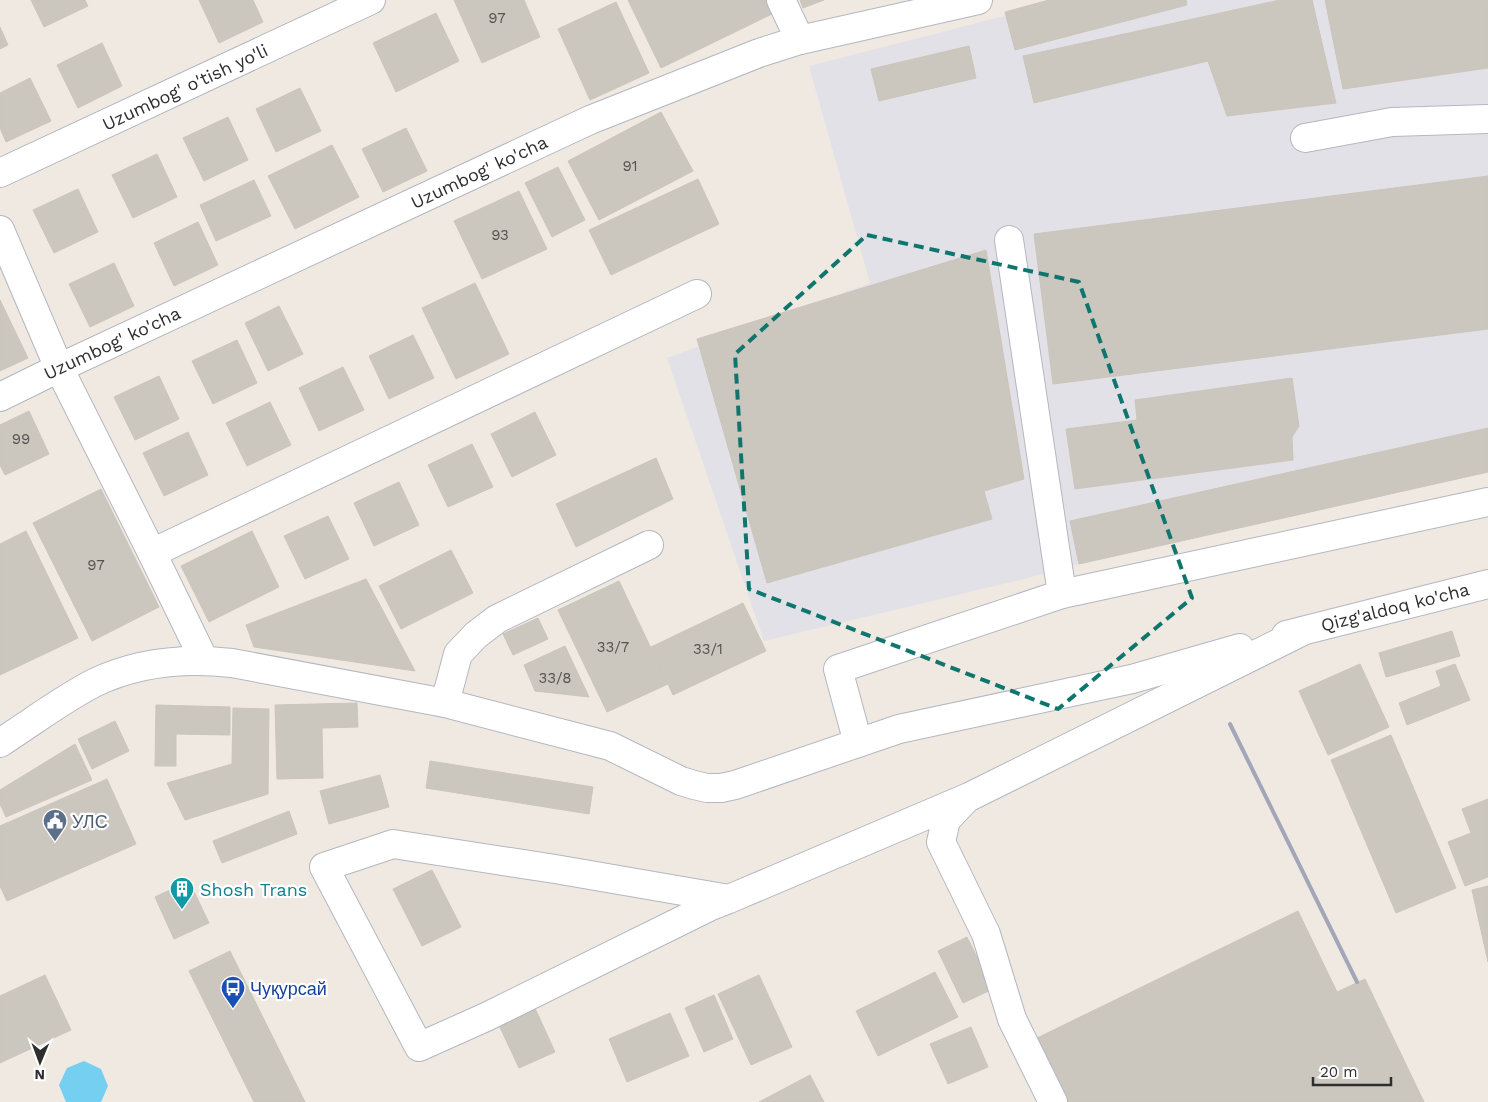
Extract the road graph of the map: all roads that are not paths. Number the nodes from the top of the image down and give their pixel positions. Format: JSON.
{"nodes":[{"id":1,"x":370,"y":0,"type":"edge"},
{"id":2,"x":781,"y":0,"type":"edge"},
{"id":3,"x":978,"y":0,"type":"edge"},
{"id":4,"x":800,"y":40,"type":"junction"},
{"id":5,"x":1488,"y":120,"type":"edge"},
{"id":6,"x":1305,"y":138,"type":"dead end"},
{"id":7,"x":0,"y":173,"type":"edge"},
{"id":8,"x":0,"y":230,"type":"edge"},
{"id":9,"x":1009,"y":240,"type":"dead end"},
{"id":10,"x":696,"y":294,"type":"dead end"},
{"id":11,"x":59,"y":368,"type":"junction"},
{"id":12,"x":0,"y":397,"type":"edge"},
{"id":13,"x":1488,"y":502,"type":"edge"},
{"id":14,"x":649,"y":545,"type":"dead end"},
{"id":15,"x":152,"y":553,"type":"junction"},
{"id":16,"x":1488,"y":584,"type":"edge"},
{"id":17,"x":1062,"y":594,"type":"junction"},
{"id":18,"x":1303,"y":631,"type":"junction"},
{"id":19,"x":204,"y":660,"type":"junction"},
{"id":20,"x":445,"y":703,"type":"junction"},
{"id":21,"x":0,"y":743,"type":"edge"},
{"id":22,"x":858,"y":743,"type":"junction"},
{"id":23,"x":969,"y":797,"type":"junction"},
{"id":24,"x":729,"y":899,"type":"junction"},
{"id":25,"x":1053,"y":1102,"type":"edge"}],
"edges":[{"from":1,"to":7,"type":"street","name":"Uzumbog' o'tish yo'li"},
{"from":2,"to":4,"type":"street"},
{"from":3,"to":4,"type":"street","name":"Uzumbog' ko'cha"},
{"from":4,"to":11,"type":"street","name":"Uzumbog' ko'cha"},
{"from":5,"to":6,"type":"street"},
{"from":8,"to":11,"type":"street"},
{"from":9,"to":17,"type":"street"},
{"from":10,"to":15,"type":"street"},
{"from":11,"to":12,"type":"street","name":"Uzumbog' ko'cha"},
{"from":11,"to":15,"type":"street"},
{"from":13,"to":17,"type":"street"},
{"from":14,"to":20,"type":"street"},
{"from":15,"to":19,"type":"street"},
{"from":16,"to":18,"type":"street","name":"Qizg'aldoq ko'cha"},
{"from":17,"to":22,"type":"street"},
{"from":18,"to":22,"type":"street"},
{"from":18,"to":23,"type":"street"},
{"from":19,"to":20,"type":"street"},
{"from":19,"to":21,"type":"street"},
{"from":20,"to":22,"type":"street"},
{"from":23,"to":24,"type":"street"},
{"from":23,"to":25,"type":"street"},
{"from":24,"to":24,"type":"street"}]}
